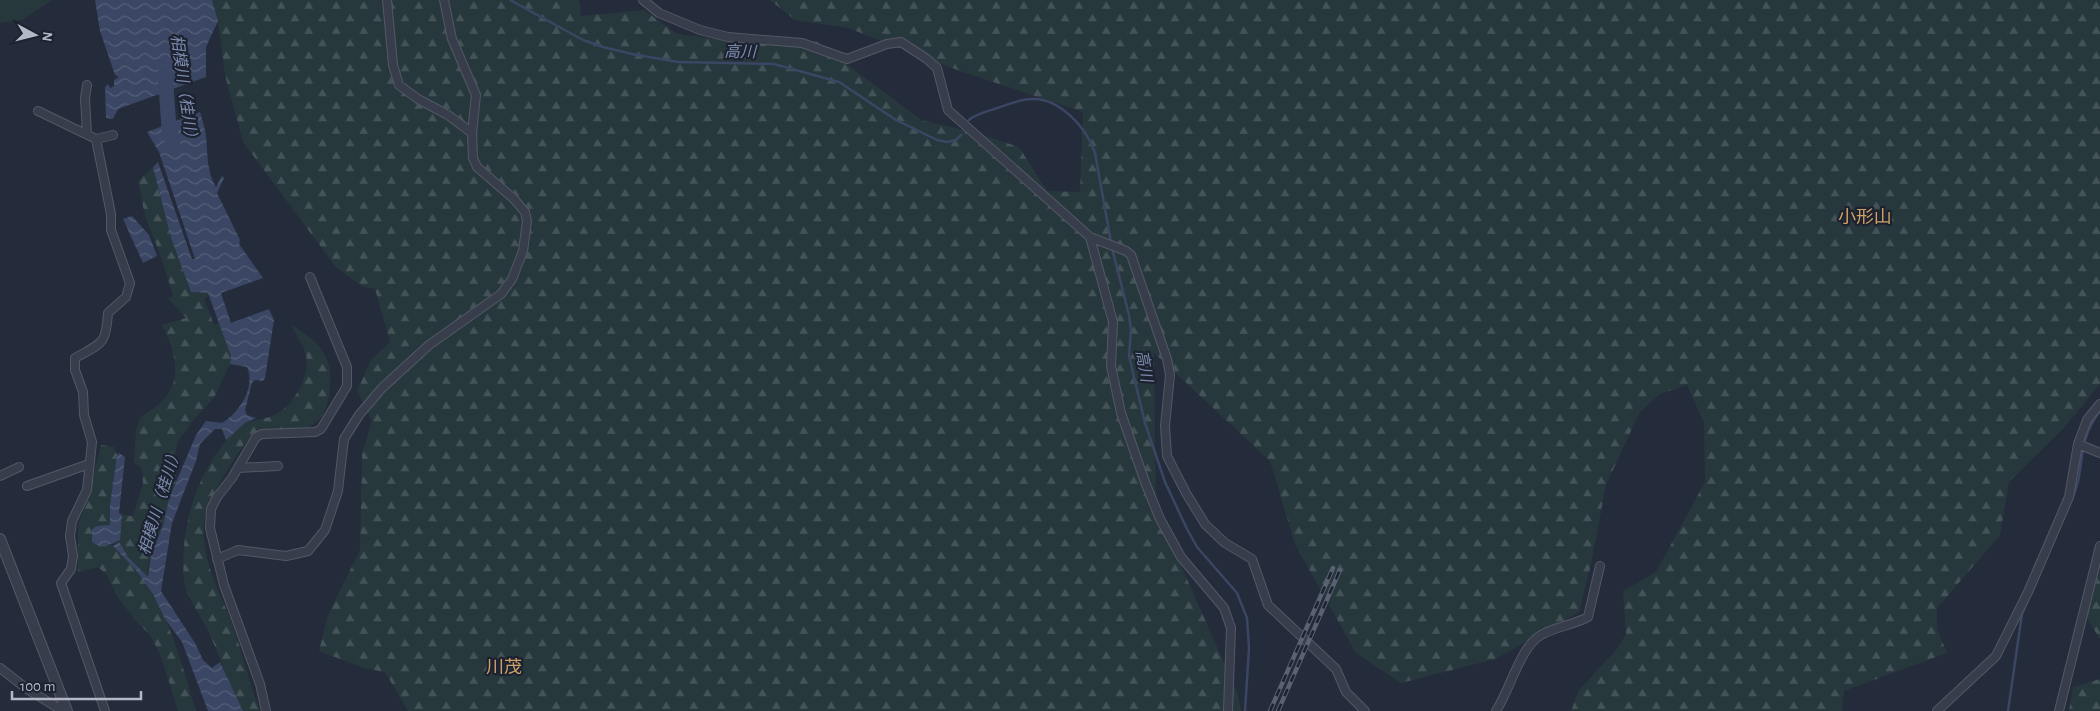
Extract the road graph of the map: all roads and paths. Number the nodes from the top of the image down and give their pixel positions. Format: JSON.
{"nodes":[{"id":1,"x":387,"y":0,"type":"edge"},
{"id":2,"x":444,"y":0,"type":"edge"},
{"id":3,"x":643,"y":0,"type":"edge"},
{"id":4,"x":87,"y":85,"type":"dead end"},
{"id":5,"x":38,"y":110,"type":"dead end"},
{"id":6,"x":472,"y":133,"type":"junction"},
{"id":7,"x":88,"y":134,"type":"junction"},
{"id":8,"x":113,"y":135,"type":"dead end"},
{"id":9,"x":96,"y":139,"type":"junction"},
{"id":10,"x":1090,"y":236,"type":"junction"},
{"id":11,"x":310,"y":277,"type":"dead end"},
{"id":12,"x":2100,"y":404,"type":"edge"},
{"id":13,"x":2078,"y":444,"type":"junction"},
{"id":14,"x":2100,"y":453,"type":"edge"},
{"id":15,"x":89,"y":464,"type":"junction"},
{"id":16,"x":19,"y":466,"type":"dead end"},
{"id":17,"x":278,"y":466,"type":"dead end"},
{"id":18,"x":238,"y":468,"type":"junction"},
{"id":19,"x":0,"y":476,"type":"edge"},
{"id":20,"x":27,"y":486,"type":"dead end"},
{"id":21,"x":0,"y":539,"type":"edge"},
{"id":22,"x":2100,"y":546,"type":"edge"},
{"id":23,"x":217,"y":559,"type":"junction"},
{"id":24,"x":1600,"y":566,"type":"dead end"},
{"id":25,"x":0,"y":668,"type":"edge"},
{"id":26,"x":1945,"y":710,"type":"edge"},
{"id":27,"x":65,"y":711,"type":"edge"},
{"id":28,"x":105,"y":711,"type":"edge"},
{"id":29,"x":266,"y":711,"type":"edge"},
{"id":30,"x":1228,"y":711,"type":"edge"},
{"id":31,"x":1365,"y":711,"type":"edge"},
{"id":32,"x":1496,"y":711,"type":"edge"},
{"id":33,"x":2059,"y":711,"type":"edge"}],
"edges":[{"from":1,"to":6,"type":"street"},
{"from":2,"to":6,"type":"street"},
{"from":3,"to":10,"type":"street"},
{"from":4,"to":7,"type":"street"},
{"from":5,"to":7,"type":"street"},
{"from":6,"to":23,"type":"street"},
{"from":7,"to":9,"type":"street"},
{"from":8,"to":9,"type":"street"},
{"from":9,"to":15,"type":"street"},
{"from":10,"to":30,"type":"street"},
{"from":10,"to":31,"type":"street"},
{"from":11,"to":18,"type":"street"},
{"from":12,"to":13,"type":"street"},
{"from":13,"to":14,"type":"street"},
{"from":13,"to":26,"type":"street"},
{"from":15,"to":20,"type":"street"},
{"from":15,"to":28,"type":"street"},
{"from":16,"to":19,"type":"street"},
{"from":17,"to":18,"type":"street"},
{"from":18,"to":23,"type":"street"},
{"from":21,"to":27,"type":"street"},
{"from":22,"to":33,"type":"street"},
{"from":23,"to":29,"type":"street"},
{"from":24,"to":32,"type":"street"},
{"from":25,"to":27,"type":"street"}]}
